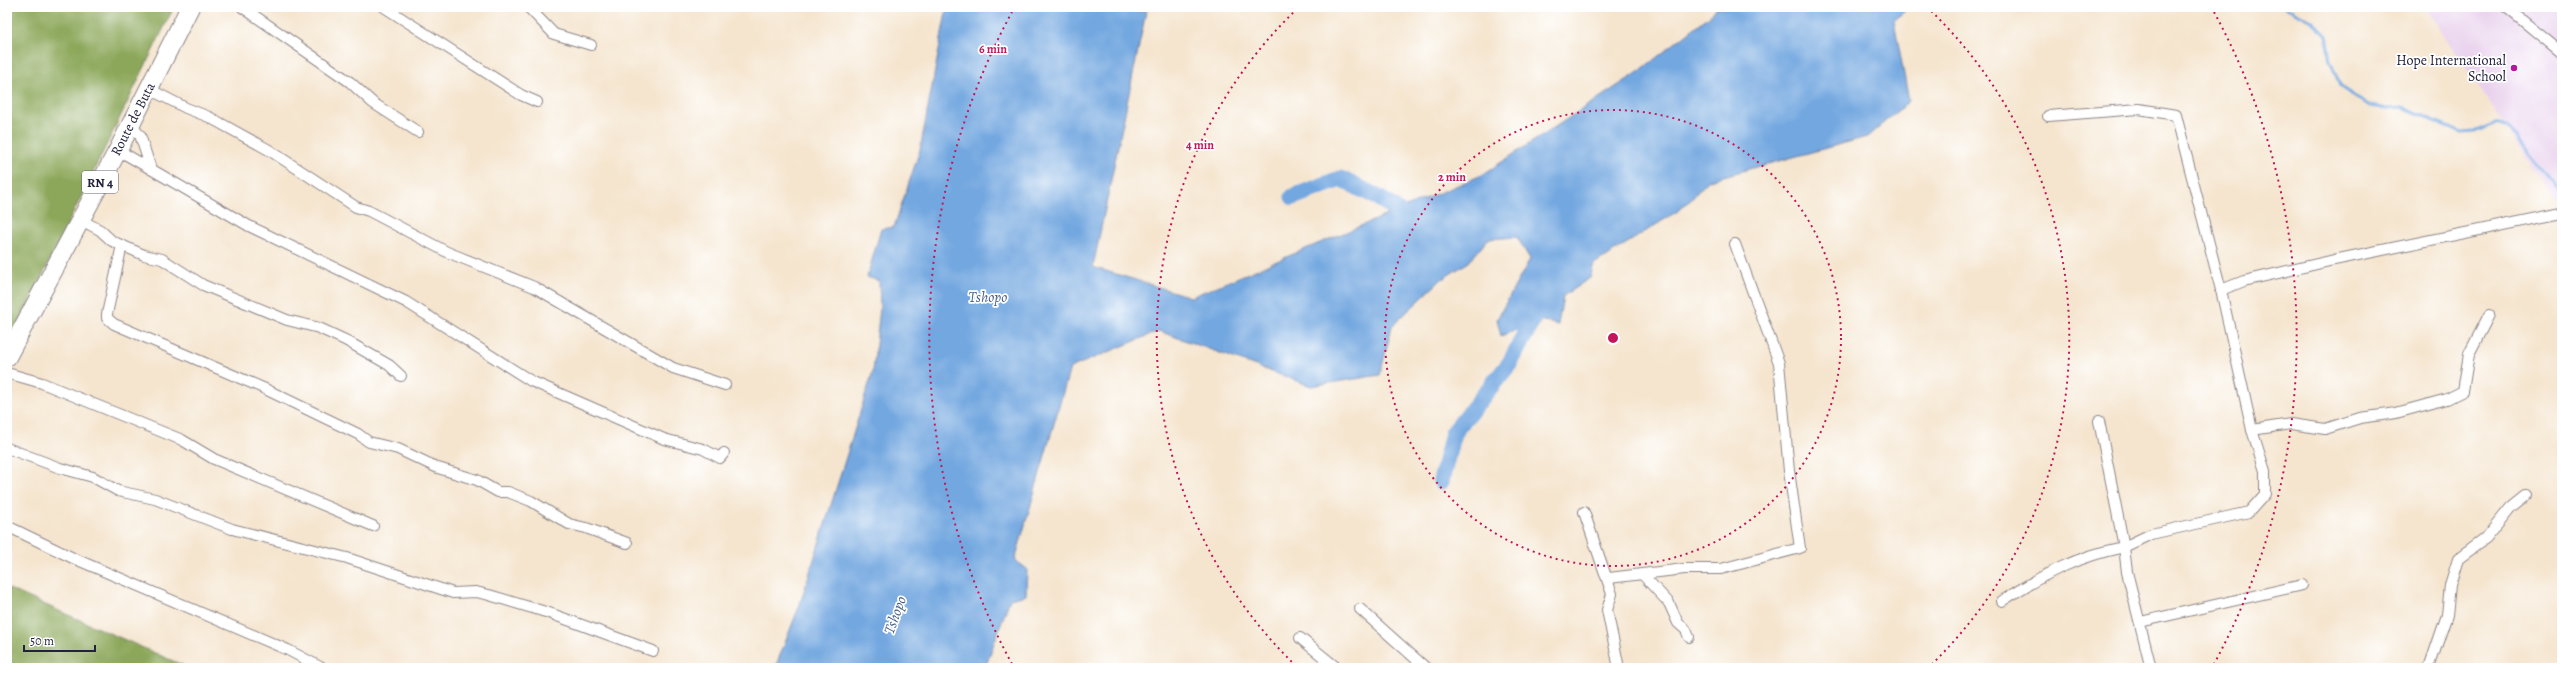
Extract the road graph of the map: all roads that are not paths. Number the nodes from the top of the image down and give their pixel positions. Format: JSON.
{"nodes":[{"id":1,"x":190,"y":7,"type":"edge"},
{"id":2,"x":242,"y":7,"type":"edge"},
{"id":3,"x":384,"y":7,"type":"edge"},
{"id":4,"x":528,"y":7,"type":"edge"},
{"id":5,"x":2506,"y":7,"type":"edge"},
{"id":6,"x":591,"y":45,"type":"dead end"},
{"id":7,"x":2562,"y":53,"type":"edge"},
{"id":8,"x":149,"y":89,"type":"junction"},
{"id":9,"x":537,"y":102,"type":"dead end"},
{"id":10,"x":2048,"y":116,"type":"dead end"},
{"id":11,"x":130,"y":125,"type":"junction"},
{"id":12,"x":418,"y":132,"type":"dead end"},
{"id":13,"x":118,"y":150,"type":"junction"},
{"id":14,"x":151,"y":169,"type":"junction"},
{"id":15,"x":2562,"y":213,"type":"edge"},
{"id":16,"x":79,"y":219,"type":"junction"},
{"id":17,"x":1735,"y":244,"type":"dead end"},
{"id":18,"x":122,"y":245,"type":"junction"},
{"id":19,"x":2221,"y":290,"type":"junction"},
{"id":20,"x":2489,"y":315,"type":"dead end"},
{"id":21,"x":7,"y":357,"type":"edge"},
{"id":22,"x":7,"y":373,"type":"edge"},
{"id":23,"x":401,"y":376,"type":"dead end"},
{"id":24,"x":725,"y":385,"type":"dead end"},
{"id":25,"x":2099,"y":420,"type":"dead end"},
{"id":26,"x":2252,"y":430,"type":"junction"},
{"id":27,"x":7,"y":448,"type":"edge"},
{"id":28,"x":724,"y":453,"type":"dead end"},
{"id":29,"x":2526,"y":495,"type":"dead end"},
{"id":30,"x":1584,"y":512,"type":"dead end"},
{"id":31,"x":7,"y":526,"type":"edge"},
{"id":32,"x":374,"y":526,"type":"dead end"},
{"id":33,"x":626,"y":543,"type":"dead end"},
{"id":34,"x":2124,"y":547,"type":"junction"},
{"id":35,"x":1642,"y":574,"type":"junction"},
{"id":36,"x":1609,"y":578,"type":"junction"},
{"id":37,"x":2302,"y":585,"type":"dead end"},
{"id":38,"x":2002,"y":601,"type":"dead end"},
{"id":39,"x":1360,"y":609,"type":"dead end"},
{"id":40,"x":2140,"y":622,"type":"junction"},
{"id":41,"x":1300,"y":638,"type":"dead end"},
{"id":42,"x":1689,"y":638,"type":"dead end"},
{"id":43,"x":653,"y":651,"type":"dead end"},
{"id":44,"x":322,"y":668,"type":"edge"},
{"id":45,"x":1337,"y":668,"type":"edge"},
{"id":46,"x":1426,"y":668,"type":"edge"},
{"id":47,"x":1619,"y":668,"type":"edge"},
{"id":48,"x":2151,"y":668,"type":"edge"},
{"id":49,"x":2429,"y":668,"type":"edge"}],
"edges":[{"from":1,"to":8,"type":"highway","name":"Route de Buta","number":"RN 4"},
{"from":2,"to":12,"type":"street"},
{"from":3,"to":9,"type":"street"},
{"from":4,"to":6,"type":"street"},
{"from":5,"to":7,"type":"street"},
{"from":8,"to":11,"type":"highway","name":"Route de Buta","number":"RN 4"},
{"from":8,"to":24,"type":"street"},
{"from":10,"to":19,"type":"street"},
{"from":11,"to":13,"type":"highway","name":"Route de Buta","number":"RN 4"},
{"from":11,"to":14,"type":"street"},
{"from":13,"to":14,"type":"street"},
{"from":13,"to":16,"type":"highway","name":"Route de Buta","number":"RN 4"},
{"from":14,"to":28,"type":"street"},
{"from":15,"to":19,"type":"street"},
{"from":16,"to":18,"type":"street"},
{"from":16,"to":21,"type":"highway","name":"Route de Buta","number":"RN 4"},
{"from":17,"to":35,"type":"street"},
{"from":18,"to":23,"type":"street"},
{"from":18,"to":33,"type":"street"},
{"from":19,"to":26,"type":"street"},
{"from":20,"to":26,"type":"street"},
{"from":22,"to":32,"type":"street"},
{"from":25,"to":34,"type":"street"},
{"from":26,"to":34,"type":"street"},
{"from":27,"to":43,"type":"street"},
{"from":29,"to":49,"type":"street"},
{"from":30,"to":36,"type":"street"},
{"from":31,"to":44,"type":"street"},
{"from":34,"to":38,"type":"street"},
{"from":34,"to":40,"type":"street"},
{"from":35,"to":36,"type":"street"},
{"from":35,"to":42,"type":"street"},
{"from":36,"to":47,"type":"street"},
{"from":37,"to":40,"type":"street"},
{"from":39,"to":46,"type":"street"},
{"from":40,"to":48,"type":"street"},
{"from":41,"to":45,"type":"street"}]}
